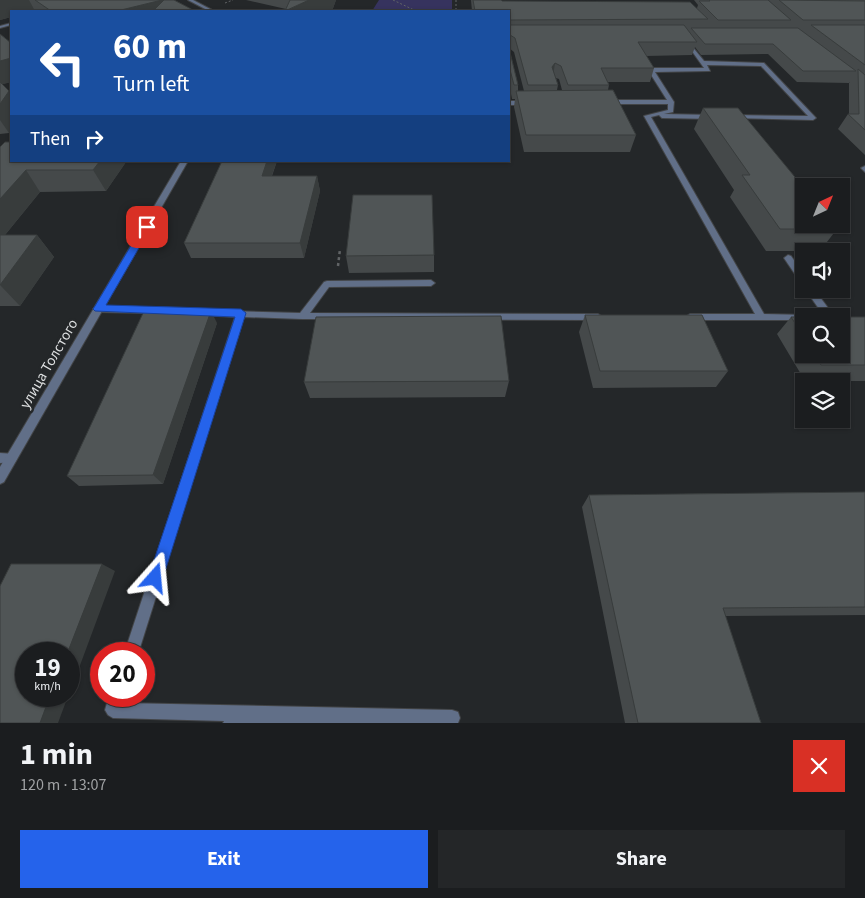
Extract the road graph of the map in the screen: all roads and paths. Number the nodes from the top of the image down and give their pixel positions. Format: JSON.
{"nodes":[{"id":1,"x":190,"y":0,"type":"edge"},
{"id":2,"x":393,"y":0,"type":"edge"},
{"id":3,"x":210,"y":10,"type":"edge"},
{"id":4,"x":414,"y":10,"type":"edge"},
{"id":5,"x":690,"y":36,"type":"edge"},
{"id":6,"x":704,"y":63,"type":"junction"},
{"id":7,"x":520,"y":94,"type":"edge"},
{"id":8,"x":601,"y":102,"type":"edge"},
{"id":9,"x":671,"y":102,"type":"junction"},
{"id":10,"x":510,"y":103,"type":"edge"},
{"id":11,"x":522,"y":103,"type":"junction"},
{"id":12,"x":532,"y":103,"type":"edge"},
{"id":13,"x":647,"y":116,"type":"junction"},
{"id":14,"x":184,"y":162,"type":"edge"},
{"id":15,"x":788,"y":258,"type":"dead end"},
{"id":16,"x":795,"y":268,"type":"edge"},
{"id":17,"x":431,"y":284,"type":"dead end"},
{"id":18,"x":98,"y":309,"type":"junction"},
{"id":19,"x":241,"y":313,"type":"junction"},
{"id":20,"x":397,"y":315,"type":"junction"},
{"id":21,"x":302,"y":316,"type":"junction"},
{"id":22,"x":761,"y":316,"type":"junction"},
{"id":23,"x":683,"y":317,"type":"edge"},
{"id":24,"x":795,"y":317,"type":"edge"},
{"id":25,"x":606,"y":318,"type":"edge"},
{"id":26,"x":397,"y":329,"type":"edge"},
{"id":27,"x":6,"y":458,"type":"edge"},
{"id":28,"x":0,"y":478,"type":"edge"},
{"id":29,"x":135,"y":642,"type":"edge"},
{"id":30,"x":114,"y":707,"type":"edge"},
{"id":31,"x":452,"y":718,"type":"dead end"},
{"id":32,"x":232,"y":719,"type":"edge"}],
"edges":[{"from":1,"to":3,"type":"street"},
{"from":2,"to":4,"type":"path"},
{"from":5,"to":6,"type":"street"},
{"from":6,"to":9,"type":"street"},
{"from":6,"to":13,"type":"street"},
{"from":7,"to":11,"type":"street"},
{"from":8,"to":9,"type":"street"},
{"from":9,"to":13,"type":"street"},
{"from":10,"to":11,"type":"street"},
{"from":11,"to":12,"type":"street"},
{"from":13,"to":22,"type":"street"},
{"from":14,"to":18,"type":"street","name":"улица Толстого"},
{"from":15,"to":16,"type":"street"},
{"from":17,"to":21,"type":"street"},
{"from":18,"to":19,"type":"street"},
{"from":18,"to":27,"type":"street","name":"улица Толстого"},
{"from":19,"to":21,"type":"street"},
{"from":19,"to":29,"type":"street"},
{"from":20,"to":21,"type":"street"},
{"from":20,"to":25,"type":"street"},
{"from":20,"to":26,"type":"street"},
{"from":22,"to":23,"type":"street"},
{"from":22,"to":24,"type":"street"},
{"from":27,"to":28,"type":"street","name":"улица Толстого"},
{"from":30,"to":32,"type":"street"},
{"from":31,"to":32,"type":"street"}]}
